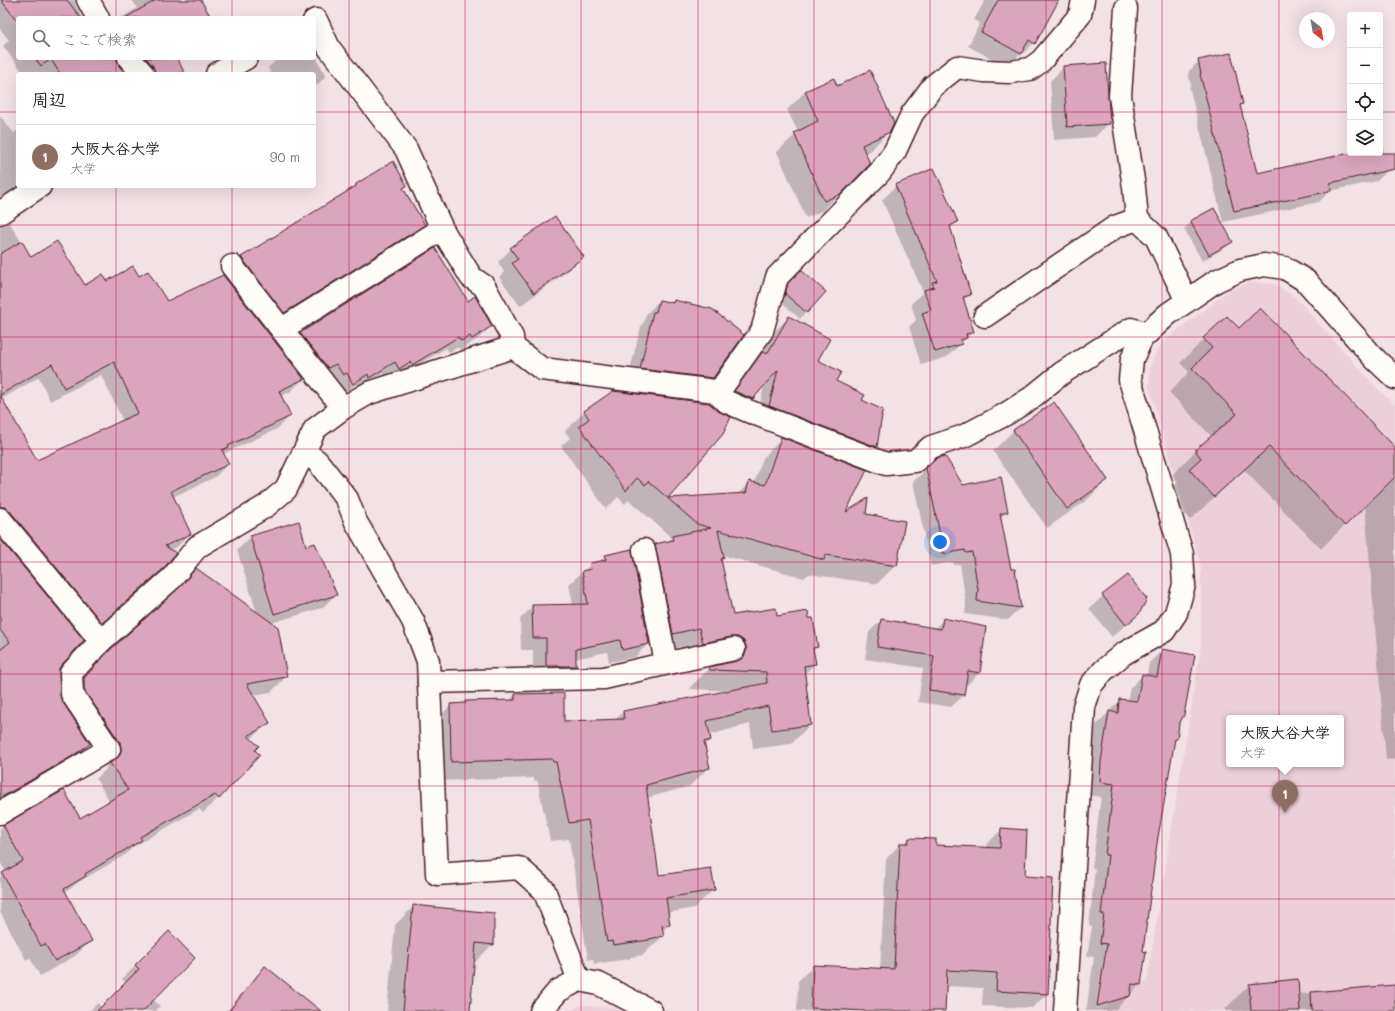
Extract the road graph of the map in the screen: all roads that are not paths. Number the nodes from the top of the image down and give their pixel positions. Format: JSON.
{"nodes":[{"id":1,"x":88,"y":0,"type":"edge"},
{"id":2,"x":1083,"y":0,"type":"edge"},
{"id":3,"x":1126,"y":8,"type":"dead end"},
{"id":4,"x":97,"y":16,"type":"edge"},
{"id":5,"x":316,"y":20,"type":"edge"},
{"id":6,"x":131,"y":60,"type":"edge"},
{"id":7,"x":242,"y":60,"type":"edge"},
{"id":8,"x":141,"y":72,"type":"edge"},
{"id":9,"x":221,"y":72,"type":"edge"},
{"id":10,"x":37,"y":188,"type":"edge"},
{"id":11,"x":0,"y":213,"type":"edge"},
{"id":12,"x":1137,"y":219,"type":"junction"},
{"id":13,"x":442,"y":229,"type":"junction"},
{"id":14,"x":232,"y":266,"type":"dead end"},
{"id":15,"x":1187,"y":302,"type":"junction"},
{"id":16,"x":985,"y":316,"type":"dead end"},
{"id":17,"x":282,"y":329,"type":"junction"},
{"id":18,"x":1146,"y":334,"type":"junction"},
{"id":19,"x":513,"y":347,"type":"junction"},
{"id":20,"x":1395,"y":378,"type":"edge"},
{"id":21,"x":718,"y":393,"type":"junction"},
{"id":22,"x":343,"y":408,"type":"junction"},
{"id":23,"x":304,"y":452,"type":"junction"},
{"id":24,"x":0,"y":520,"type":"edge"},
{"id":25,"x":644,"y":550,"type":"dead end"},
{"id":26,"x":101,"y":641,"type":"junction"},
{"id":27,"x":734,"y":649,"type":"dead end"},
{"id":28,"x":666,"y":663,"type":"junction"},
{"id":29,"x":429,"y":682,"type":"junction"},
{"id":30,"x":0,"y":813,"type":"edge"},
{"id":31,"x":578,"y":980,"type":"junction"},
{"id":32,"x":541,"y":1011,"type":"edge"},
{"id":33,"x":651,"y":1011,"type":"edge"},
{"id":34,"x":1065,"y":1011,"type":"edge"}],
"edges":[{"from":1,"to":4,"type":"street"},
{"from":2,"to":21,"type":"street"},
{"from":3,"to":12,"type":"street"},
{"from":5,"to":13,"type":"street"},
{"from":6,"to":8,"type":"street"},
{"from":7,"to":9,"type":"street"},
{"from":10,"to":11,"type":"street"},
{"from":12,"to":15,"type":"street"},
{"from":12,"to":16,"type":"street"},
{"from":13,"to":17,"type":"street"},
{"from":13,"to":19,"type":"street"},
{"from":14,"to":17,"type":"street"},
{"from":15,"to":18,"type":"street"},
{"from":15,"to":20,"type":"street"},
{"from":17,"to":22,"type":"street"},
{"from":18,"to":21,"type":"street"},
{"from":18,"to":34,"type":"street"},
{"from":19,"to":21,"type":"street"},
{"from":19,"to":22,"type":"street"},
{"from":22,"to":23,"type":"street"},
{"from":23,"to":26,"type":"street"},
{"from":23,"to":29,"type":"street"},
{"from":24,"to":26,"type":"street"},
{"from":25,"to":28,"type":"street"},
{"from":26,"to":30,"type":"street"},
{"from":27,"to":28,"type":"street"},
{"from":28,"to":29,"type":"street"},
{"from":29,"to":31,"type":"street"},
{"from":31,"to":32,"type":"street"},
{"from":31,"to":33,"type":"street"}]}
